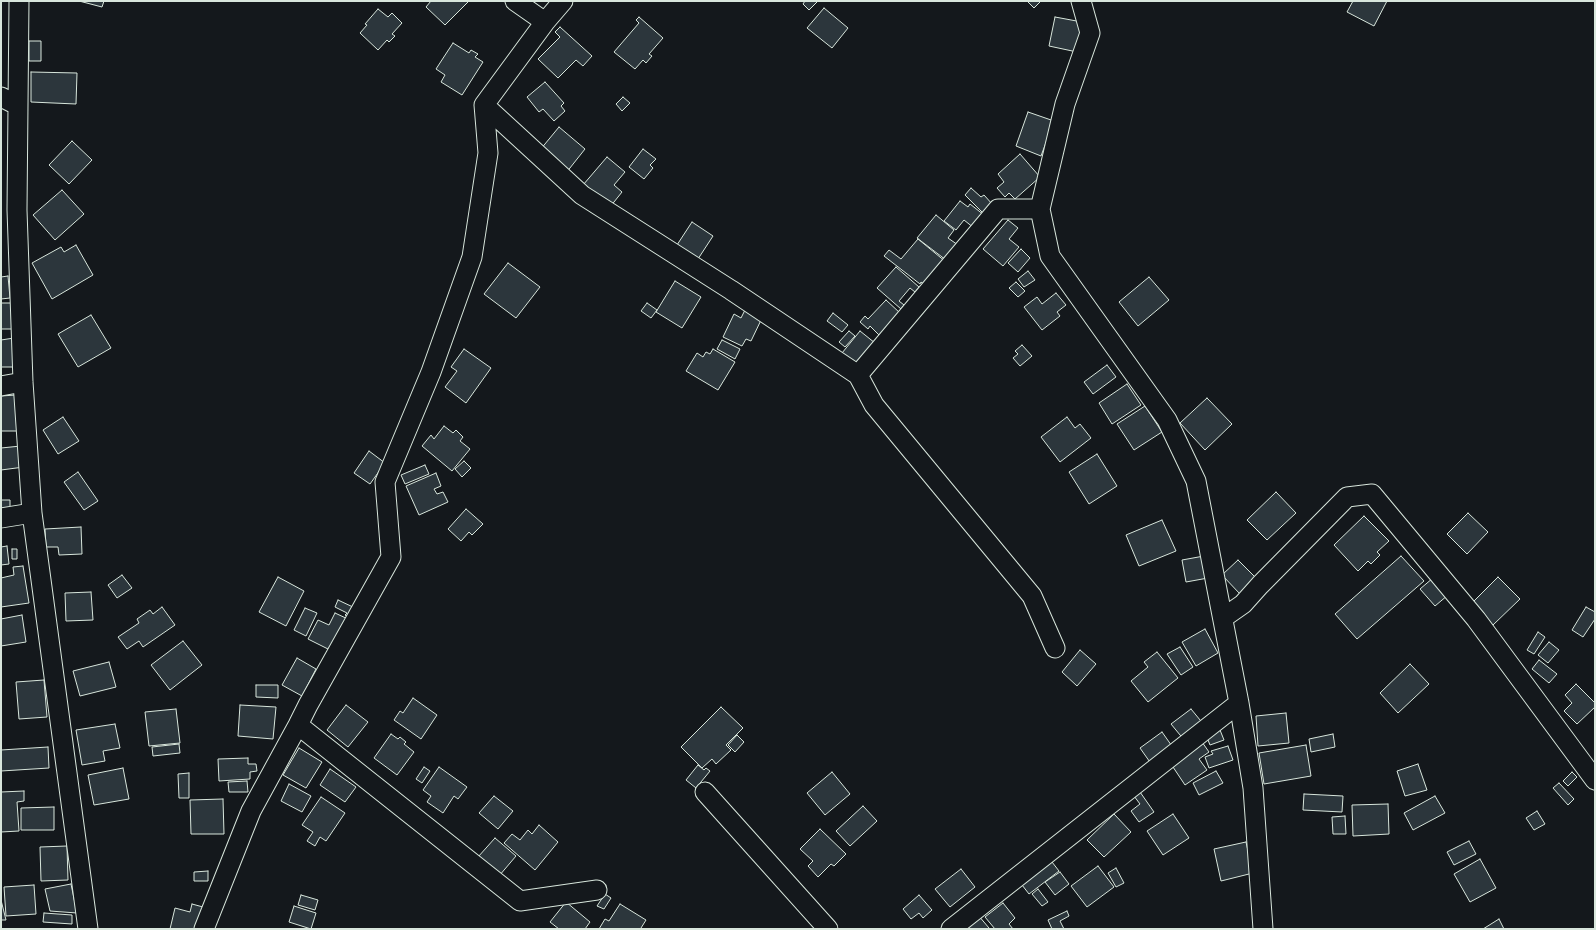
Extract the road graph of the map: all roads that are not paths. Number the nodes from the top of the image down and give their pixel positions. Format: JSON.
{"nodes":[{"id":1,"x":19,"y":1,"type":"edge"},
{"id":2,"x":515,"y":1,"type":"edge"},
{"id":3,"x":563,"y":1,"type":"edge"},
{"id":4,"x":1081,"y":1,"type":"edge"},
{"id":5,"x":545,"y":22,"type":"junction"},
{"id":6,"x":9,"y":101,"type":"edge"},
{"id":7,"x":484,"y":105,"type":"junction"},
{"id":8,"x":9,"y":145,"type":"edge"},
{"id":9,"x":1040,"y":208,"type":"junction"},
{"id":10,"x":9,"y":213,"type":"edge"},
{"id":11,"x":858,"y":375,"type":"junction"},
{"id":12,"x":23,"y":382,"type":"junction"},
{"id":13,"x":1,"y":386,"type":"edge"},
{"id":14,"x":32,"y":512,"type":"junction"},
{"id":15,"x":1,"y":518,"type":"edge"},
{"id":16,"x":1222,"y":618,"type":"junction"},
{"id":17,"x":1055,"y":648,"type":"dead end"},
{"id":18,"x":1239,"y":704,"type":"junction"},
{"id":19,"x":298,"y":725,"type":"junction"},
{"id":20,"x":1595,"y":780,"type":"edge"},
{"id":21,"x":705,"y":792,"type":"dead end"},
{"id":22,"x":597,"y":890,"type":"dead end"},
{"id":23,"x":88,"y":929,"type":"edge"},
{"id":24,"x":204,"y":929,"type":"edge"},
{"id":25,"x":828,"y":929,"type":"edge"},
{"id":26,"x":951,"y":929,"type":"edge"},
{"id":27,"x":1263,"y":929,"type":"edge"}],
"edges":[{"from":1,"to":6,"type":"street"},
{"from":2,"to":5,"type":"street"},
{"from":3,"to":5,"type":"street"},
{"from":4,"to":9,"type":"street"},
{"from":5,"to":7,"type":"street"},
{"from":6,"to":8,"type":"street"},
{"from":7,"to":11,"type":"street"},
{"from":7,"to":19,"type":"street"},
{"from":8,"to":10,"type":"street"},
{"from":9,"to":11,"type":"street"},
{"from":9,"to":16,"type":"street"},
{"from":10,"to":12,"type":"street"},
{"from":11,"to":17,"type":"street"},
{"from":12,"to":13,"type":"street"},
{"from":12,"to":14,"type":"street"},
{"from":14,"to":15,"type":"street"},
{"from":14,"to":23,"type":"street"},
{"from":16,"to":18,"type":"street"},
{"from":16,"to":20,"type":"street"},
{"from":18,"to":26,"type":"street"},
{"from":18,"to":27,"type":"street"},
{"from":19,"to":22,"type":"street"},
{"from":19,"to":24,"type":"street"},
{"from":21,"to":25,"type":"street"}]}
